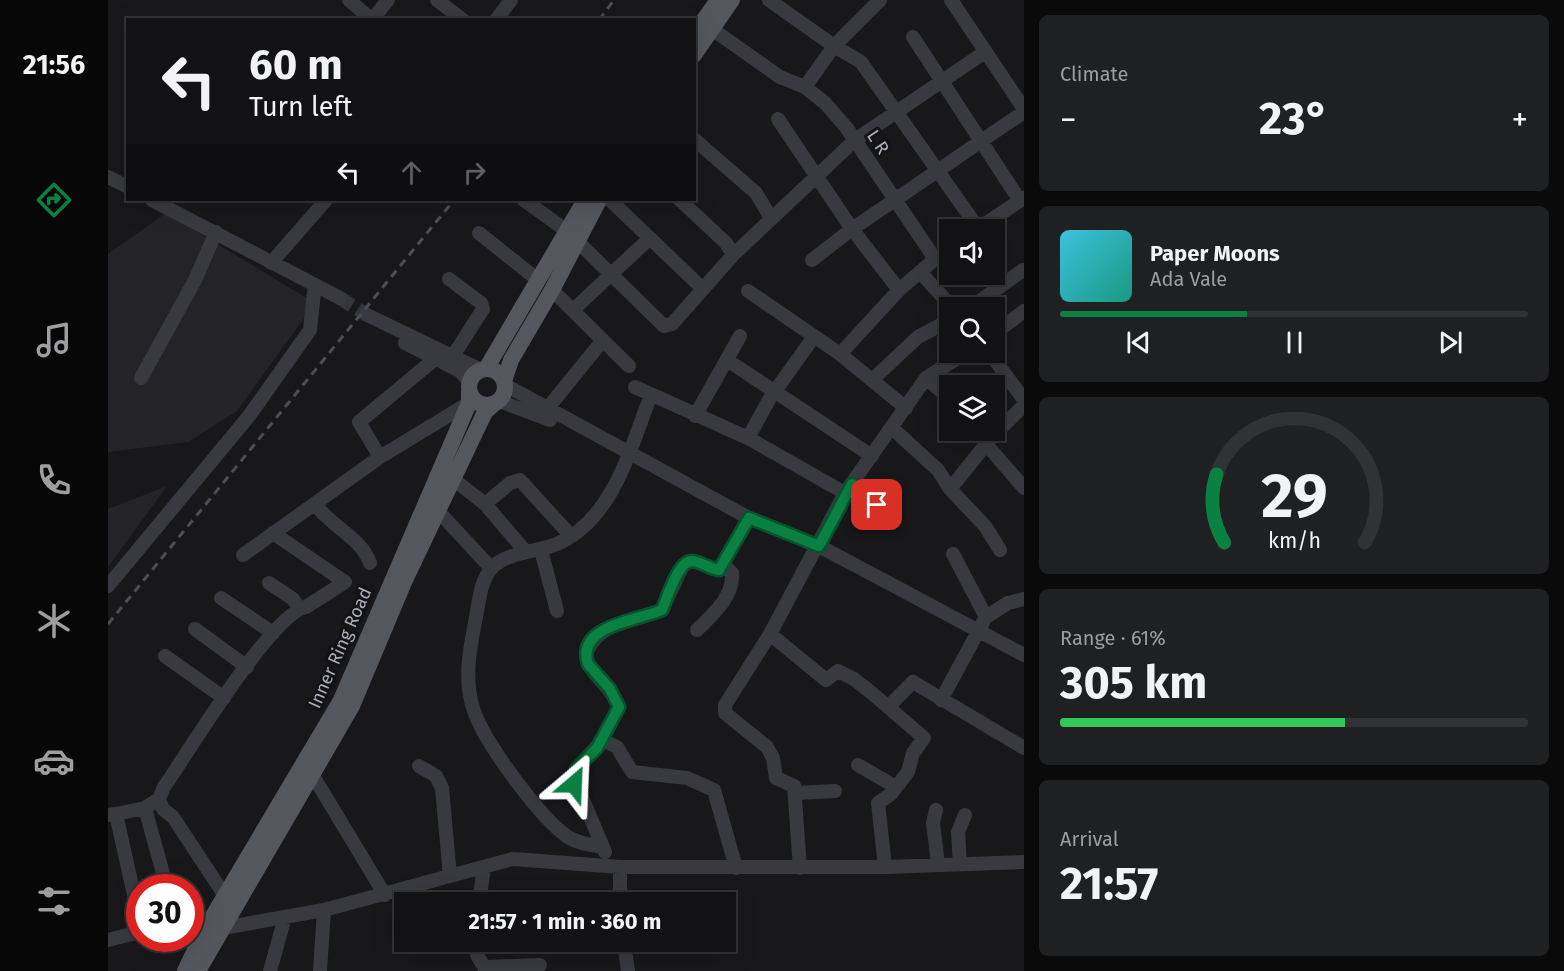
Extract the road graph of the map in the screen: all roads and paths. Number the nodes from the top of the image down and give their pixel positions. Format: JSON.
{"nodes":[{"id":1,"x":349,"y":0,"type":"edge"},
{"id":2,"x":388,"y":0,"type":"edge"},
{"id":3,"x":437,"y":0,"type":"edge"},
{"id":4,"x":510,"y":0,"type":"edge"},
{"id":5,"x":718,"y":0,"type":"edge"},
{"id":6,"x":732,"y":0,"type":"edge"},
{"id":7,"x":769,"y":0,"type":"edge"},
{"id":8,"x":880,"y":0,"type":"edge"},
{"id":9,"x":951,"y":0,"type":"edge"},
{"id":10,"x":370,"y":18,"type":"edge"},
{"id":11,"x":374,"y":18,"type":"edge"},
{"id":12,"x":460,"y":18,"type":"edge"},
{"id":13,"x":497,"y":18,"type":"edge"},
{"id":14,"x":712,"y":29,"type":"junction"},
{"id":15,"x":696,"y":31,"type":"edge"},
{"id":16,"x":913,"y":37,"type":"dead end"},
{"id":17,"x":834,"y":46,"type":"junction"},
{"id":18,"x":696,"y":52,"type":"edge"},
{"id":19,"x":985,"y":52,"type":"junction"},
{"id":20,"x":941,"y":82,"type":"junction"},
{"id":21,"x":805,"y":87,"type":"junction"},
{"id":22,"x":898,"y":111,"type":"junction"},
{"id":23,"x":1024,"y":111,"type":"edge"},
{"id":24,"x":778,"y":119,"type":"dead end"},
{"id":25,"x":855,"y":140,"type":"junction"},
{"id":26,"x":696,"y":141,"type":"edge"},
{"id":27,"x":980,"y":142,"type":"junction"},
{"id":28,"x":937,"y":170,"type":"junction"},
{"id":29,"x":108,"y":177,"type":"edge"},
{"id":30,"x":817,"y":178,"type":"junction"},
{"id":31,"x":126,"y":186,"type":"edge"},
{"id":32,"x":1022,"y":199,"type":"edge"},
{"id":33,"x":894,"y":200,"type":"junction"},
{"id":34,"x":154,"y":201,"type":"edge"},
{"id":35,"x":325,"y":201,"type":"edge"},
{"id":36,"x":525,"y":201,"type":"edge"},
{"id":37,"x":585,"y":201,"type":"edge"},
{"id":38,"x":598,"y":201,"type":"edge"},
{"id":39,"x":611,"y":201,"type":"edge"},
{"id":40,"x":681,"y":201,"type":"edge"},
{"id":41,"x":771,"y":218,"type":"junction"},
{"id":42,"x":970,"y":219,"type":"edge"},
{"id":43,"x":992,"y":219,"type":"edge"},
{"id":44,"x":852,"y":229,"type":"junction"},
{"id":45,"x":218,"y":233,"type":"junction"},
{"id":46,"x":479,"y":233,"type":"dead end"},
{"id":47,"x":572,"y":236,"type":"junction"},
{"id":48,"x":650,"y":238,"type":"junction"},
{"id":49,"x":733,"y":255,"type":"junction"},
{"id":50,"x":939,"y":256,"type":"edge"},
{"id":51,"x":935,"y":259,"type":"junction"},
{"id":52,"x":812,"y":260,"type":"dead end"},
{"id":53,"x":271,"y":263,"type":"junction"},
{"id":54,"x":1023,"y":270,"type":"edge"},
{"id":55,"x":920,"y":272,"type":"junction"},
{"id":56,"x":613,"y":273,"type":"junction"},
{"id":57,"x":449,"y":279,"type":"dead end"},
{"id":58,"x":538,"y":280,"type":"junction"},
{"id":59,"x":703,"y":289,"type":"junction"},
{"id":60,"x":552,"y":290,"type":"junction"},
{"id":61,"x":899,"y":290,"type":"junction"},
{"id":62,"x":748,"y":291,"type":"dead end"},
{"id":63,"x":314,"y":292,"type":"junction"},
{"id":64,"x":943,"y":297,"type":"edge"},
{"id":65,"x":985,"y":297,"type":"edge"},
{"id":66,"x":573,"y":310,"type":"junction"},
{"id":67,"x":1024,"y":311,"type":"edge"},
{"id":68,"x":939,"y":326,"type":"edge"},
{"id":69,"x":1005,"y":326,"type":"edge"},
{"id":70,"x":740,"y":336,"type":"dead end"},
{"id":71,"x":813,"y":338,"type":"junction"},
{"id":72,"x":603,"y":340,"type":"junction"},
{"id":73,"x":840,"y":354,"type":"junction"},
{"id":74,"x":453,"y":356,"type":"junction"},
{"id":75,"x":436,"y":358,"type":"junction"},
{"id":76,"x":727,"y":360,"type":"junction"},
{"id":77,"x":950,"y":363,"type":"edge"},
{"id":78,"x":997,"y":363,"type":"edge"},
{"id":79,"x":628,"y":366,"type":"dead end"},
{"id":80,"x":141,"y":378,"type":"dead end"},
{"id":81,"x":926,"y":378,"type":"junction"},
{"id":82,"x":872,"y":380,"type":"junction"},
{"id":83,"x":475,"y":383,"type":"junction"},
{"id":84,"x":505,"y":383,"type":"junction"},
{"id":85,"x":634,"y":387,"type":"dead end"},
{"id":86,"x":939,"y":389,"type":"edge"},
{"id":87,"x":776,"y":390,"type":"junction"},
{"id":88,"x":651,"y":395,"type":"junction"},
{"id":89,"x":1024,"y":400,"type":"edge"},
{"id":90,"x":496,"y":402,"type":"junction"},
{"id":91,"x":1024,"y":405,"type":"edge"},
{"id":92,"x":906,"y":408,"type":"junction"},
{"id":93,"x":547,"y":409,"type":"junction"},
{"id":94,"x":695,"y":416,"type":"junction"},
{"id":95,"x":1005,"y":422,"type":"edge"},
{"id":96,"x":892,"y":428,"type":"junction"},
{"id":97,"x":748,"y":438,"type":"junction"},
{"id":98,"x":985,"y":441,"type":"edge"},
{"id":99,"x":989,"y":441,"type":"edge"},
{"id":100,"x":623,"y":451,"type":"junction"},
{"id":101,"x":872,"y":456,"type":"junction"},
{"id":102,"x":380,"y":457,"type":"junction"},
{"id":103,"x":453,"y":479,"type":"junction"},
{"id":104,"x":848,"y":488,"type":"junction"},
{"id":105,"x":1024,"y":488,"type":"edge"},
{"id":106,"x":950,"y":489,"type":"junction"},
{"id":107,"x":315,"y":504,"type":"junction"},
{"id":108,"x":485,"y":504,"type":"junction"},
{"id":109,"x":438,"y":511,"type":"junction"},
{"id":110,"x":890,"y":516,"type":"dead end"},
{"id":111,"x":749,"y":518,"type":"junction"},
{"id":112,"x":273,"y":533,"type":"junction"},
{"id":113,"x":571,"y":536,"type":"junction"},
{"id":114,"x":819,"y":546,"type":"junction"},
{"id":115,"x":540,"y":550,"type":"junction"},
{"id":116,"x":999,"y":550,"type":"dead end"},
{"id":117,"x":525,"y":551,"type":"junction"},
{"id":118,"x":953,"y":554,"type":"dead end"},
{"id":119,"x":243,"y":555,"type":"dead end"},
{"id":120,"x":370,"y":564,"type":"dead end"},
{"id":121,"x":723,"y":565,"type":"junction"},
{"id":122,"x":491,"y":568,"type":"junction"},
{"id":123,"x":269,"y":583,"type":"dead end"},
{"id":124,"x":108,"y":586,"type":"edge"},
{"id":125,"x":221,"y":598,"type":"dead end"},
{"id":126,"x":1024,"y":599,"type":"edge"},
{"id":127,"x":299,"y":608,"type":"junction"},
{"id":128,"x":557,"y":611,"type":"dead end"},
{"id":129,"x":986,"y":617,"type":"junction"},
{"id":130,"x":195,"y":628,"type":"dead end"},
{"id":131,"x":697,"y":630,"type":"dead end"},
{"id":132,"x":976,"y":630,"type":"junction"},
{"id":133,"x":273,"y":633,"type":"junction"},
{"id":134,"x":770,"y":634,"type":"junction"},
{"id":135,"x":1024,"y":655,"type":"edge"},
{"id":136,"x":165,"y":656,"type":"dead end"},
{"id":137,"x":247,"y":667,"type":"junction"},
{"id":138,"x":224,"y":698,"type":"junction"},
{"id":139,"x":941,"y":700,"type":"junction"},
{"id":140,"x":889,"y":706,"type":"junction"},
{"id":141,"x":602,"y":740,"type":"junction"},
{"id":142,"x":1024,"y":748,"type":"edge"},
{"id":143,"x":858,"y":765,"type":"dead end"},
{"id":144,"x":419,"y":766,"type":"dead end"},
{"id":145,"x":312,"y":774,"type":"junction"},
{"id":146,"x":896,"y":787,"type":"junction"},
{"id":147,"x":835,"y":791,"type":"dead end"},
{"id":148,"x":796,"y":793,"type":"junction"},
{"id":149,"x":159,"y":799,"type":"junction"},
{"id":150,"x":146,"y":808,"type":"junction"},
{"id":151,"x":936,"y":810,"type":"dead end"},
{"id":152,"x":112,"y":814,"type":"edge"},
{"id":153,"x":965,"y":815,"type":"dead end"},
{"id":154,"x":603,"y":847,"type":"junction"},
{"id":155,"x":1024,"y":862,"type":"edge"},
{"id":156,"x":938,"y":864,"type":"junction"},
{"id":157,"x":960,"y":864,"type":"junction"},
{"id":158,"x":615,"y":866,"type":"junction"},
{"id":159,"x":484,"y":867,"type":"junction"},
{"id":160,"x":885,"y":867,"type":"junction"},
{"id":161,"x":736,"y":868,"type":"junction"},
{"id":162,"x":800,"y":868,"type":"junction"},
{"id":163,"x":128,"y":874,"type":"edge"},
{"id":164,"x":163,"y":874,"type":"edge"},
{"id":165,"x":450,"y":876,"type":"junction"},
{"id":166,"x":480,"y":892,"type":"edge"},
{"id":167,"x":619,"y":892,"type":"edge"},
{"id":168,"x":385,"y":895,"type":"junction"},
{"id":169,"x":225,"y":896,"type":"junction"},
{"id":170,"x":324,"y":910,"type":"junction"},
{"id":171,"x":285,"y":917,"type":"junction"},
{"id":172,"x":204,"y":922,"type":"edge"},
{"id":173,"x":223,"y":928,"type":"junction"},
{"id":174,"x":204,"y":929,"type":"edge"},
{"id":175,"x":126,"y":936,"type":"edge"},
{"id":176,"x":108,"y":940,"type":"edge"},
{"id":177,"x":191,"y":952,"type":"edge"},
{"id":178,"x":477,"y":952,"type":"edge"},
{"id":179,"x":625,"y":952,"type":"edge"},
{"id":180,"x":540,"y":965,"type":"dead end"},
{"id":181,"x":185,"y":971,"type":"edge"},
{"id":182,"x":198,"y":971,"type":"edge"},
{"id":183,"x":270,"y":971,"type":"edge"},
{"id":184,"x":320,"y":971,"type":"edge"},
{"id":185,"x":628,"y":971,"type":"edge"}],
"edges":[{"from":1,"to":10,"type":"street"},
{"from":2,"to":11,"type":"street"},
{"from":3,"to":12,"type":"street"},
{"from":4,"to":13,"type":"street"},
{"from":5,"to":15,"type":"main road"},
{"from":6,"to":14,"type":"main road"},
{"from":7,"to":17,"type":"street"},
{"from":8,"to":17,"type":"street"},
{"from":9,"to":19,"type":"street"},
{"from":14,"to":18,"type":"main road"},
{"from":14,"to":21,"type":"street","name":"L R"},
{"from":16,"to":20,"type":"street"},
{"from":17,"to":21,"type":"street"},
{"from":17,"to":22,"type":"street"},
{"from":19,"to":20,"type":"street"},
{"from":19,"to":23,"type":"street"},
{"from":20,"to":22,"type":"street"},
{"from":20,"to":27,"type":"street"},
{"from":21,"to":25,"type":"street","name":"L R"},
{"from":22,"to":25,"type":"street"},
{"from":22,"to":28,"type":"street"},
{"from":23,"to":27,"type":"street"},
{"from":24,"to":30,"type":"street"},
{"from":25,"to":30,"type":"street"},
{"from":25,"to":33,"type":"street","name":"L R"},
{"from":26,"to":41,"type":"street"},
{"from":27,"to":28,"type":"street"},
{"from":27,"to":32,"type":"street"},
{"from":28,"to":33,"type":"street"},
{"from":28,"to":42,"type":"street"},
{"from":29,"to":31,"type":"street"},
{"from":30,"to":41,"type":"street"},
{"from":30,"to":44,"type":"street"},
{"from":32,"to":43,"type":"street"},
{"from":33,"to":44,"type":"street"},
{"from":33,"to":51,"type":"street","name":"L R"},
{"from":34,"to":45,"type":"street"},
{"from":35,"to":53,"type":"street"},
{"from":36,"to":47,"type":"street"},
{"from":37,"to":47,"type":"main road","name":"Inner Ring Road"},
{"from":38,"to":47,"type":"main road","name":"Inner Ring Road"},
{"from":39,"to":48,"type":"street"},
{"from":40,"to":49,"type":"street"},
{"from":41,"to":49,"type":"street"},
{"from":44,"to":52,"type":"street"},
{"from":44,"to":61,"type":"street"},
{"from":45,"to":53,"type":"street"},
{"from":45,"to":63,"type":"street"},
{"from":45,"to":80,"type":"street"},
{"from":46,"to":58,"type":"street"},
{"from":47,"to":56,"type":"street"},
{"from":47,"to":58,"type":"main road","name":"Inner Ring Road"},
{"from":47,"to":60,"type":"main road","name":"Inner Ring Road"},
{"from":48,"to":56,"type":"street"},
{"from":48,"to":59,"type":"street"},
{"from":49,"to":59,"type":"street"},
{"from":50,"to":51,"type":"street"},
{"from":51,"to":55,"type":"street"},
{"from":53,"to":63,"type":"street"},
{"from":54,"to":65,"type":"street"},
{"from":55,"to":61,"type":"street"},
{"from":55,"to":64,"type":"street"},
{"from":56,"to":59,"type":"street"},
{"from":56,"to":66,"type":"street"},
{"from":57,"to":74,"type":"street"},
{"from":58,"to":83,"type":"main road","name":"Inner Ring Road"},
{"from":60,"to":66,"type":"street"},
{"from":60,"to":84,"type":"main road","name":"Inner Ring Road"},
{"from":61,"to":73,"type":"street"},
{"from":62,"to":71,"type":"street"},
{"from":63,"to":124,"type":"street"},
{"from":66,"to":72,"type":"street"},
{"from":67,"to":69,"type":"street"},
{"from":68,"to":82,"type":"street"},
{"from":70,"to":76,"type":"street"},
{"from":71,"to":73,"type":"street"},
{"from":71,"to":87,"type":"street"},
{"from":72,"to":79,"type":"street"},
{"from":72,"to":93,"type":"street"},
{"from":73,"to":82,"type":"street"},
{"from":74,"to":75,"type":"street"},
{"from":74,"to":83,"type":"street"},
{"from":75,"to":83,"type":"street"},
{"from":75,"to":102,"type":"street"},
{"from":76,"to":87,"type":"street"},
{"from":76,"to":94,"type":"street"},
{"from":77,"to":81,"type":"street"},
{"from":78,"to":89,"type":"street"},
{"from":81,"to":86,"type":"street"},
{"from":81,"to":92,"type":"street"},
{"from":82,"to":92,"type":"street"},
{"from":83,"to":84,"type":"main road"},
{"from":83,"to":90,"type":"main road"},
{"from":83,"to":102,"type":"street"},
{"from":83,"to":169,"type":"main road","name":"Inner Ring Road"},
{"from":84,"to":90,"type":"main road","name":"Inner Ring Road"},
{"from":84,"to":93,"type":"street"},
{"from":85,"to":88,"type":"street"},
{"from":87,"to":97,"type":"street"},
{"from":87,"to":101,"type":"street"},
{"from":88,"to":94,"type":"street"},
{"from":88,"to":100,"type":"street"},
{"from":90,"to":100,"type":"street"},
{"from":90,"to":103,"type":"main road","name":"Inner Ring Road"},
{"from":91,"to":95,"type":"street"},
{"from":92,"to":96,"type":"street"},
{"from":93,"to":100,"type":"street"},
{"from":94,"to":97,"type":"street"},
{"from":96,"to":101,"type":"street"},
{"from":96,"to":106,"type":"street"},
{"from":97,"to":104,"type":"street"},
{"from":98,"to":106,"type":"street"},
{"from":99,"to":105,"type":"street"},
{"from":100,"to":111,"type":"street"},
{"from":100,"to":113,"type":"street"},
{"from":101,"to":104,"type":"street"},
{"from":102,"to":107,"type":"street"},
{"from":103,"to":108,"type":"street"},
{"from":103,"to":109,"type":"main road","name":"Inner Ring Road"},
{"from":104,"to":110,"type":"street"},
{"from":104,"to":114,"type":"street"},
{"from":106,"to":116,"type":"street"},
{"from":107,"to":112,"type":"street"},
{"from":107,"to":120,"type":"street"},
{"from":108,"to":113,"type":"street"},
{"from":108,"to":117,"type":"street"},
{"from":109,"to":122,"type":"street"},
{"from":109,"to":145,"type":"main road","name":"Inner Ring Road"},
{"from":111,"to":114,"type":"street"},
{"from":111,"to":121,"type":"street"},
{"from":112,"to":119,"type":"street"},
{"from":112,"to":127,"type":"street"},
{"from":113,"to":115,"type":"street"},
{"from":114,"to":132,"type":"street"},
{"from":114,"to":134,"type":"street"},
{"from":115,"to":117,"type":"street"},
{"from":115,"to":128,"type":"street"},
{"from":117,"to":122,"type":"street"},
{"from":118,"to":129,"type":"street"},
{"from":121,"to":131,"type":"street"},
{"from":121,"to":141,"type":"street"},
{"from":122,"to":154,"type":"street"},
{"from":123,"to":127,"type":"street"},
{"from":125,"to":133,"type":"street"},
{"from":126,"to":129,"type":"street"},
{"from":127,"to":133,"type":"street"},
{"from":129,"to":132,"type":"street"},
{"from":130,"to":137,"type":"street"},
{"from":132,"to":135,"type":"street"},
{"from":132,"to":139,"type":"street"},
{"from":133,"to":137,"type":"street"},
{"from":134,"to":140,"type":"street"},
{"from":134,"to":148,"type":"street"},
{"from":136,"to":138,"type":"street"},
{"from":137,"to":138,"type":"street"},
{"from":138,"to":149,"type":"street"},
{"from":139,"to":140,"type":"street"},
{"from":139,"to":142,"type":"street"},
{"from":140,"to":146,"type":"street"},
{"from":141,"to":154,"type":"street"},
{"from":141,"to":161,"type":"street"},
{"from":143,"to":146,"type":"street"},
{"from":144,"to":165,"type":"street"},
{"from":145,"to":168,"type":"street"},
{"from":145,"to":173,"type":"main road","name":"Inner Ring Road"},
{"from":146,"to":160,"type":"street"},
{"from":147,"to":148,"type":"street"},
{"from":148,"to":162,"type":"street"},
{"from":149,"to":150,"type":"street"},
{"from":149,"to":169,"type":"street"},
{"from":150,"to":152,"type":"street"},
{"from":150,"to":164,"type":"street"},
{"from":151,"to":156,"type":"street"},
{"from":152,"to":163,"type":"street"},
{"from":153,"to":157,"type":"street"},
{"from":154,"to":158,"type":"street"},
{"from":155,"to":157,"type":"street"},
{"from":156,"to":157,"type":"street"},
{"from":156,"to":160,"type":"street"},
{"from":158,"to":159,"type":"street"},
{"from":158,"to":161,"type":"street"},
{"from":158,"to":167,"type":"street"},
{"from":159,"to":165,"type":"street"},
{"from":159,"to":166,"type":"street"},
{"from":160,"to":162,"type":"street"},
{"from":161,"to":162,"type":"street"},
{"from":165,"to":168,"type":"street"},
{"from":168,"to":170,"type":"street"},
{"from":169,"to":172,"type":"main road","name":"Inner Ring Road"},
{"from":170,"to":171,"type":"street"},
{"from":170,"to":184,"type":"street"},
{"from":171,"to":173,"type":"street"},
{"from":171,"to":183,"type":"street"},
{"from":173,"to":174,"type":"street"},
{"from":173,"to":182,"type":"main road","name":"Inner Ring Road"},
{"from":175,"to":176,"type":"street"},
{"from":177,"to":181,"type":"main road","name":"Inner Ring Road"},
{"from":178,"to":180,"type":"street"},
{"from":179,"to":185,"type":"street"}]}
